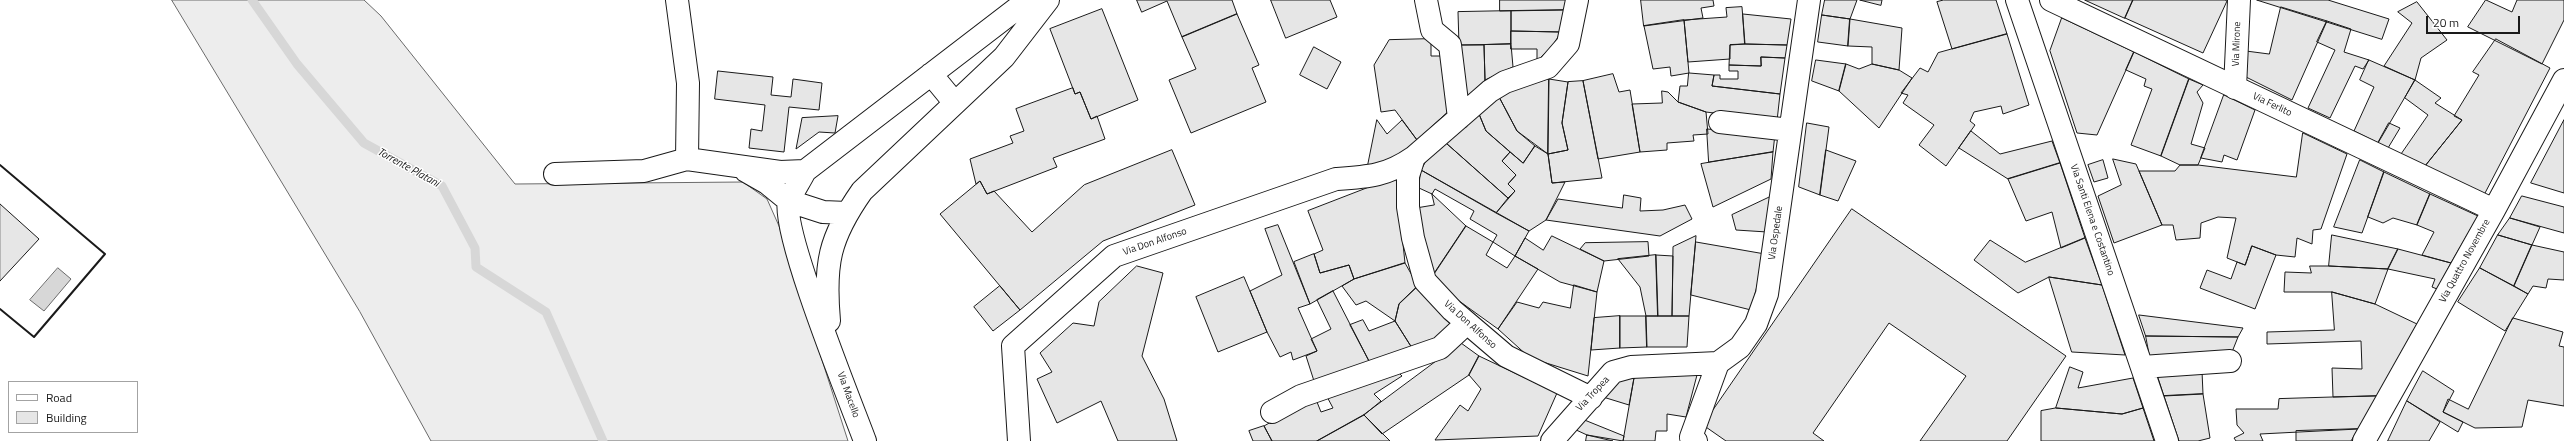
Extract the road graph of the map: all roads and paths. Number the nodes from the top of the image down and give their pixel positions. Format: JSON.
{"nodes":[{"id":1,"x":677,"y":0,"type":"edge"},
{"id":2,"x":1028,"y":0,"type":"edge"},
{"id":3,"x":1048,"y":0,"type":"edge"},
{"id":4,"x":1426,"y":0,"type":"edge"},
{"id":5,"x":1577,"y":0,"type":"edge"},
{"id":6,"x":1809,"y":0,"type":"edge"},
{"id":7,"x":2017,"y":0,"type":"edge"},
{"id":8,"x":2051,"y":0,"type":"edge"},
{"id":9,"x":2239,"y":0,"type":"edge"},
{"id":10,"x":931,"y":74,"type":"junction"},
{"id":11,"x":2564,"y":80,"type":"edge"},
{"id":12,"x":2235,"y":88,"type":"junction"},
{"id":13,"x":954,"y":102,"type":"junction"},
{"id":14,"x":1459,"y":118,"type":"junction"},
{"id":15,"x":1720,"y":122,"type":"dead end"},
{"id":16,"x":1790,"y":130,"type":"junction"},
{"id":17,"x":1414,"y":157,"type":"junction"},
{"id":18,"x":687,"y":159,"type":"junction"},
{"id":19,"x":734,"y":164,"type":"junction"},
{"id":20,"x":805,"y":171,"type":"junction"},
{"id":21,"x":555,"y":174,"type":"dead end"},
{"id":22,"x":789,"y":201,"type":"junction"},
{"id":23,"x":2494,"y":210,"type":"junction"},
{"id":24,"x":847,"y":213,"type":"junction"},
{"id":25,"x":1467,"y":323,"type":"junction"},
{"id":26,"x":832,"y":350,"type":"junction"},
{"id":27,"x":2230,"y":361,"type":"dead end"},
{"id":28,"x":1718,"y":363,"type":"junction"},
{"id":29,"x":2142,"y":367,"type":"junction"},
{"id":30,"x":1590,"y":398,"type":"junction"},
{"id":31,"x":1272,"y":412,"type":"dead end"},
{"id":32,"x":865,"y":441,"type":"edge"},
{"id":33,"x":1020,"y":441,"type":"edge"},
{"id":34,"x":1552,"y":441,"type":"edge"},
{"id":35,"x":1696,"y":441,"type":"edge"},
{"id":36,"x":2167,"y":441,"type":"edge"},
{"id":37,"x":2364,"y":441,"type":"edge"}],
"edges":[{"from":1,"to":18,"type":"street"},
{"from":2,"to":10,"type":"street"},
{"from":3,"to":13,"type":"street"},
{"from":4,"to":14,"type":"street"},
{"from":5,"to":14,"type":"street","name":"Via Don Alfonso"},
{"from":6,"to":16,"type":"street","name":"Via Ospedale"},
{"from":7,"to":29,"type":"street","name":"Via Santi Elena e Costantino"},
{"from":8,"to":12,"type":"street","name":"Via Ferlito"},
{"from":9,"to":12,"type":"street","name":"Via Mirone"},
{"from":10,"to":13,"type":"street"},
{"from":10,"to":20,"type":"street"},
{"from":11,"to":23,"type":"street","name":"Via Quattro Novembre"},
{"from":12,"to":23,"type":"street","name":"Via Ferlito"},
{"from":13,"to":24,"type":"street"},
{"from":14,"to":17,"type":"street","name":"Via Don Alfonso"},
{"from":15,"to":16,"type":"street"},
{"from":16,"to":28,"type":"street","name":"Via Ospedale"},
{"from":17,"to":25,"type":"street","name":"Via Don Alfonso"},
{"from":17,"to":33,"type":"street","name":"Via Don Alfonso"},
{"from":18,"to":19,"type":"street"},
{"from":18,"to":21,"type":"street"},
{"from":19,"to":20,"type":"street"},
{"from":19,"to":22,"type":"street"},
{"from":20,"to":22,"type":"street"},
{"from":22,"to":24,"type":"street"},
{"from":22,"to":26,"type":"street"},
{"from":23,"to":37,"type":"street","name":"Via Quattro Novembre"},
{"from":24,"to":26,"type":"street"},
{"from":25,"to":30,"type":"street","name":"Via Don Alfonso"},
{"from":25,"to":31,"type":"street"},
{"from":26,"to":32,"type":"street","name":"Via Macello"},
{"from":27,"to":29,"type":"street"},
{"from":28,"to":30,"type":"street","name":"Via Tropea"},
{"from":28,"to":35,"type":"street"},
{"from":29,"to":36,"type":"street","name":"Via Santi Elena e Costantino"},
{"from":30,"to":34,"type":"street","name":"Via Tropea"}]}
